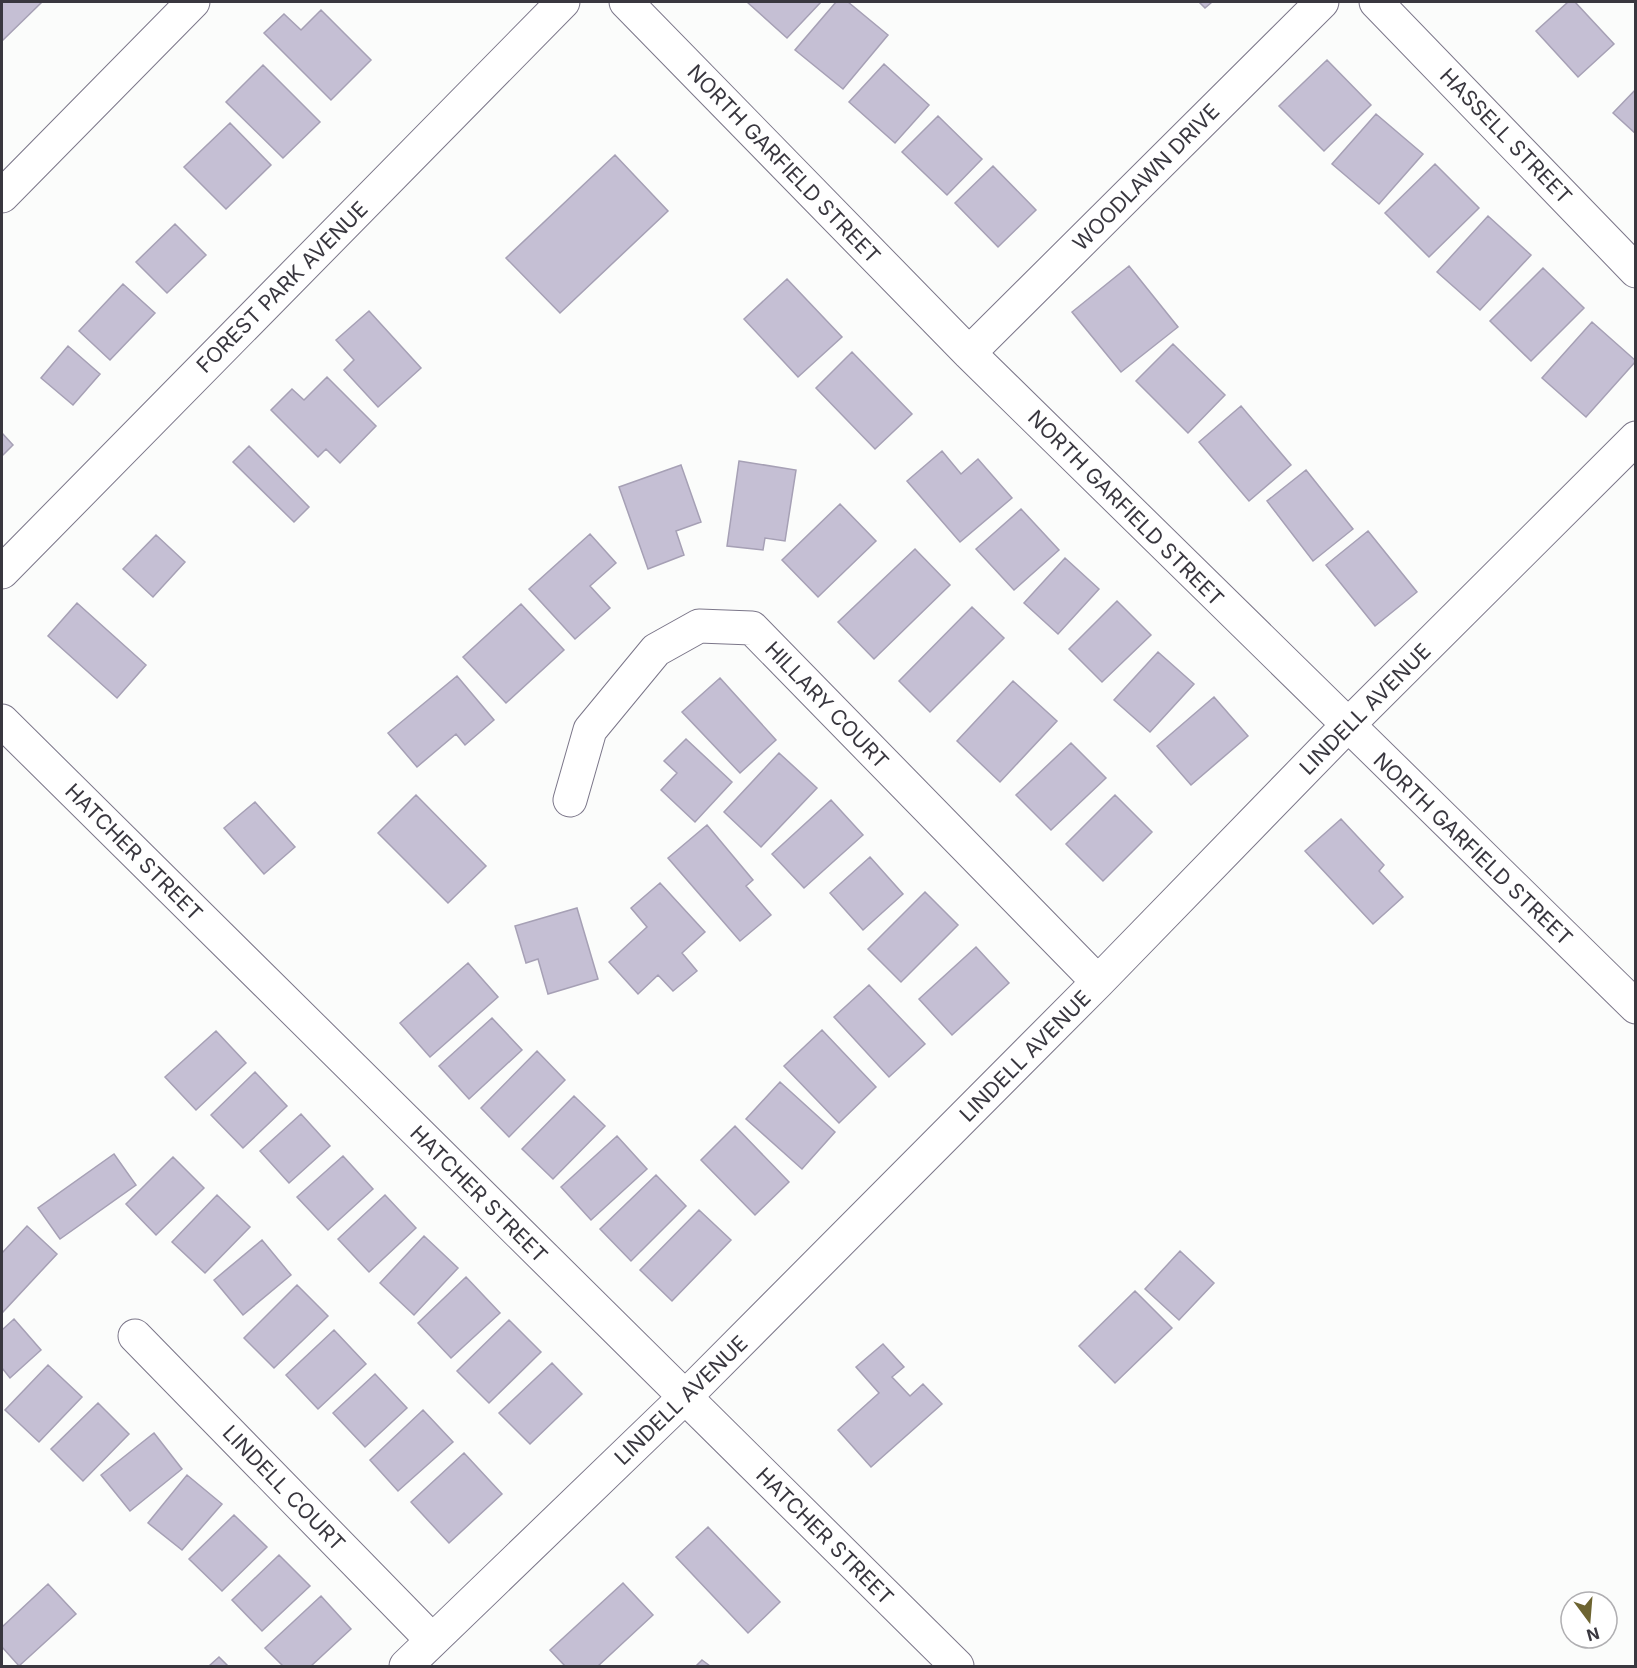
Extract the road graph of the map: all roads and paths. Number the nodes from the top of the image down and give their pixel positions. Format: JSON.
{"nodes":[{"id":1,"x":193,"y":2,"type":"edge"},
{"id":2,"x":564,"y":2,"type":"edge"},
{"id":3,"x":626,"y":2,"type":"edge"},
{"id":4,"x":1322,"y":2,"type":"edge"},
{"id":5,"x":1376,"y":2,"type":"edge"},
{"id":6,"x":2,"y":196,"type":"edge"},
{"id":7,"x":1635,"y":272,"type":"edge"},
{"id":8,"x":969,"y":353,"type":"junction"},
{"id":9,"x":1635,"y":438,"type":"edge"},
{"id":10,"x":2,"y":572,"type":"edge"},
{"id":11,"x":2,"y":721,"type":"edge"},
{"id":12,"x":1347,"y":726,"type":"junction"},
{"id":13,"x":570,"y":800,"type":"dead end"},
{"id":14,"x":1098,"y":982,"type":"junction"},
{"id":15,"x":1635,"y":1007,"type":"edge"},
{"id":16,"x":135,"y":1336,"type":"dead end"},
{"id":17,"x":685,"y":1397,"type":"junction"},
{"id":18,"x":416,"y":1659,"type":"edge"},
{"id":19,"x":957,"y":1666,"type":"edge"}],
"edges":[{"from":1,"to":6,"type":"street"},
{"from":2,"to":10,"type":"street","name":"FOREST PARK AVENUE"},
{"from":3,"to":8,"type":"street","name":"NORTH GARFIELD STREET"},
{"from":4,"to":8,"type":"street","name":"WOODLAWN DRIVE"},
{"from":5,"to":7,"type":"street","name":"HASSELL STREET"},
{"from":8,"to":12,"type":"street","name":"NORTH GARFIELD STREET"},
{"from":9,"to":12,"type":"street","name":"LINDELL AVENUE"},
{"from":11,"to":17,"type":"street","name":"HATCHER STREET"},
{"from":12,"to":14,"type":"street","name":"LINDELL AVENUE"},
{"from":12,"to":15,"type":"street","name":"NORTH GARFIELD STREET"},
{"from":13,"to":14,"type":"street","name":"HILLARY COURT"},
{"from":14,"to":17,"type":"street","name":"LINDELL AVENUE"},
{"from":16,"to":18,"type":"street","name":"LINDELL COURT"},
{"from":17,"to":18,"type":"street","name":"LINDELL AVENUE"},
{"from":17,"to":19,"type":"street","name":"HATCHER STREET"}]}
